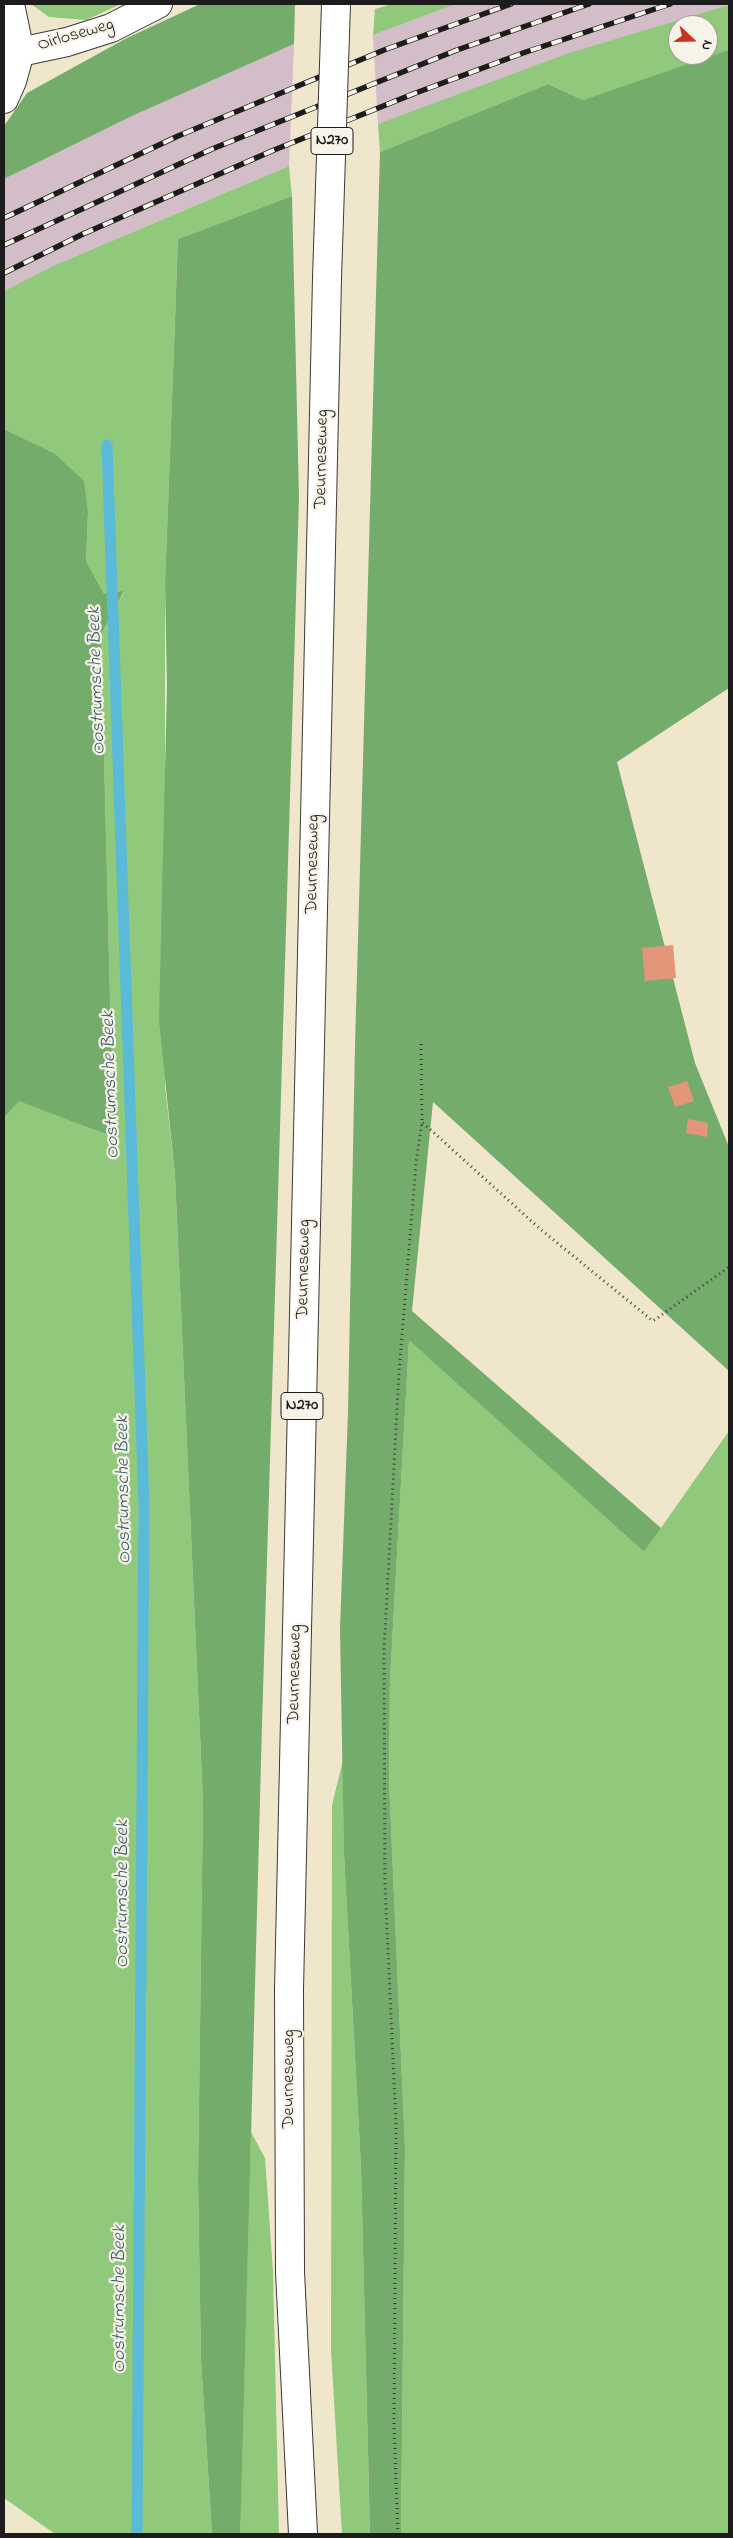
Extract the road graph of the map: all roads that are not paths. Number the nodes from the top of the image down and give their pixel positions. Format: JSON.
{"nodes":[{"id":1,"x":10,"y":4,"type":"edge"},
{"id":2,"x":158,"y":4,"type":"edge"},
{"id":3,"x":336,"y":4,"type":"edge"},
{"id":4,"x":12,"y":52,"type":"edge"},
{"id":5,"x":4,"y":99,"type":"edge"},
{"id":6,"x":303,"y":2534,"type":"edge"}],
"edges":[{"from":1,"to":4,"type":"main road"},
{"from":2,"to":4,"type":"main road","name":"Oirloseweg"},
{"from":3,"to":6,"type":"main road","name":"Deurneseweg","number":"N270","bridge":true},
{"from":4,"to":5,"type":"main road","name":"Oirloseweg"}]}
